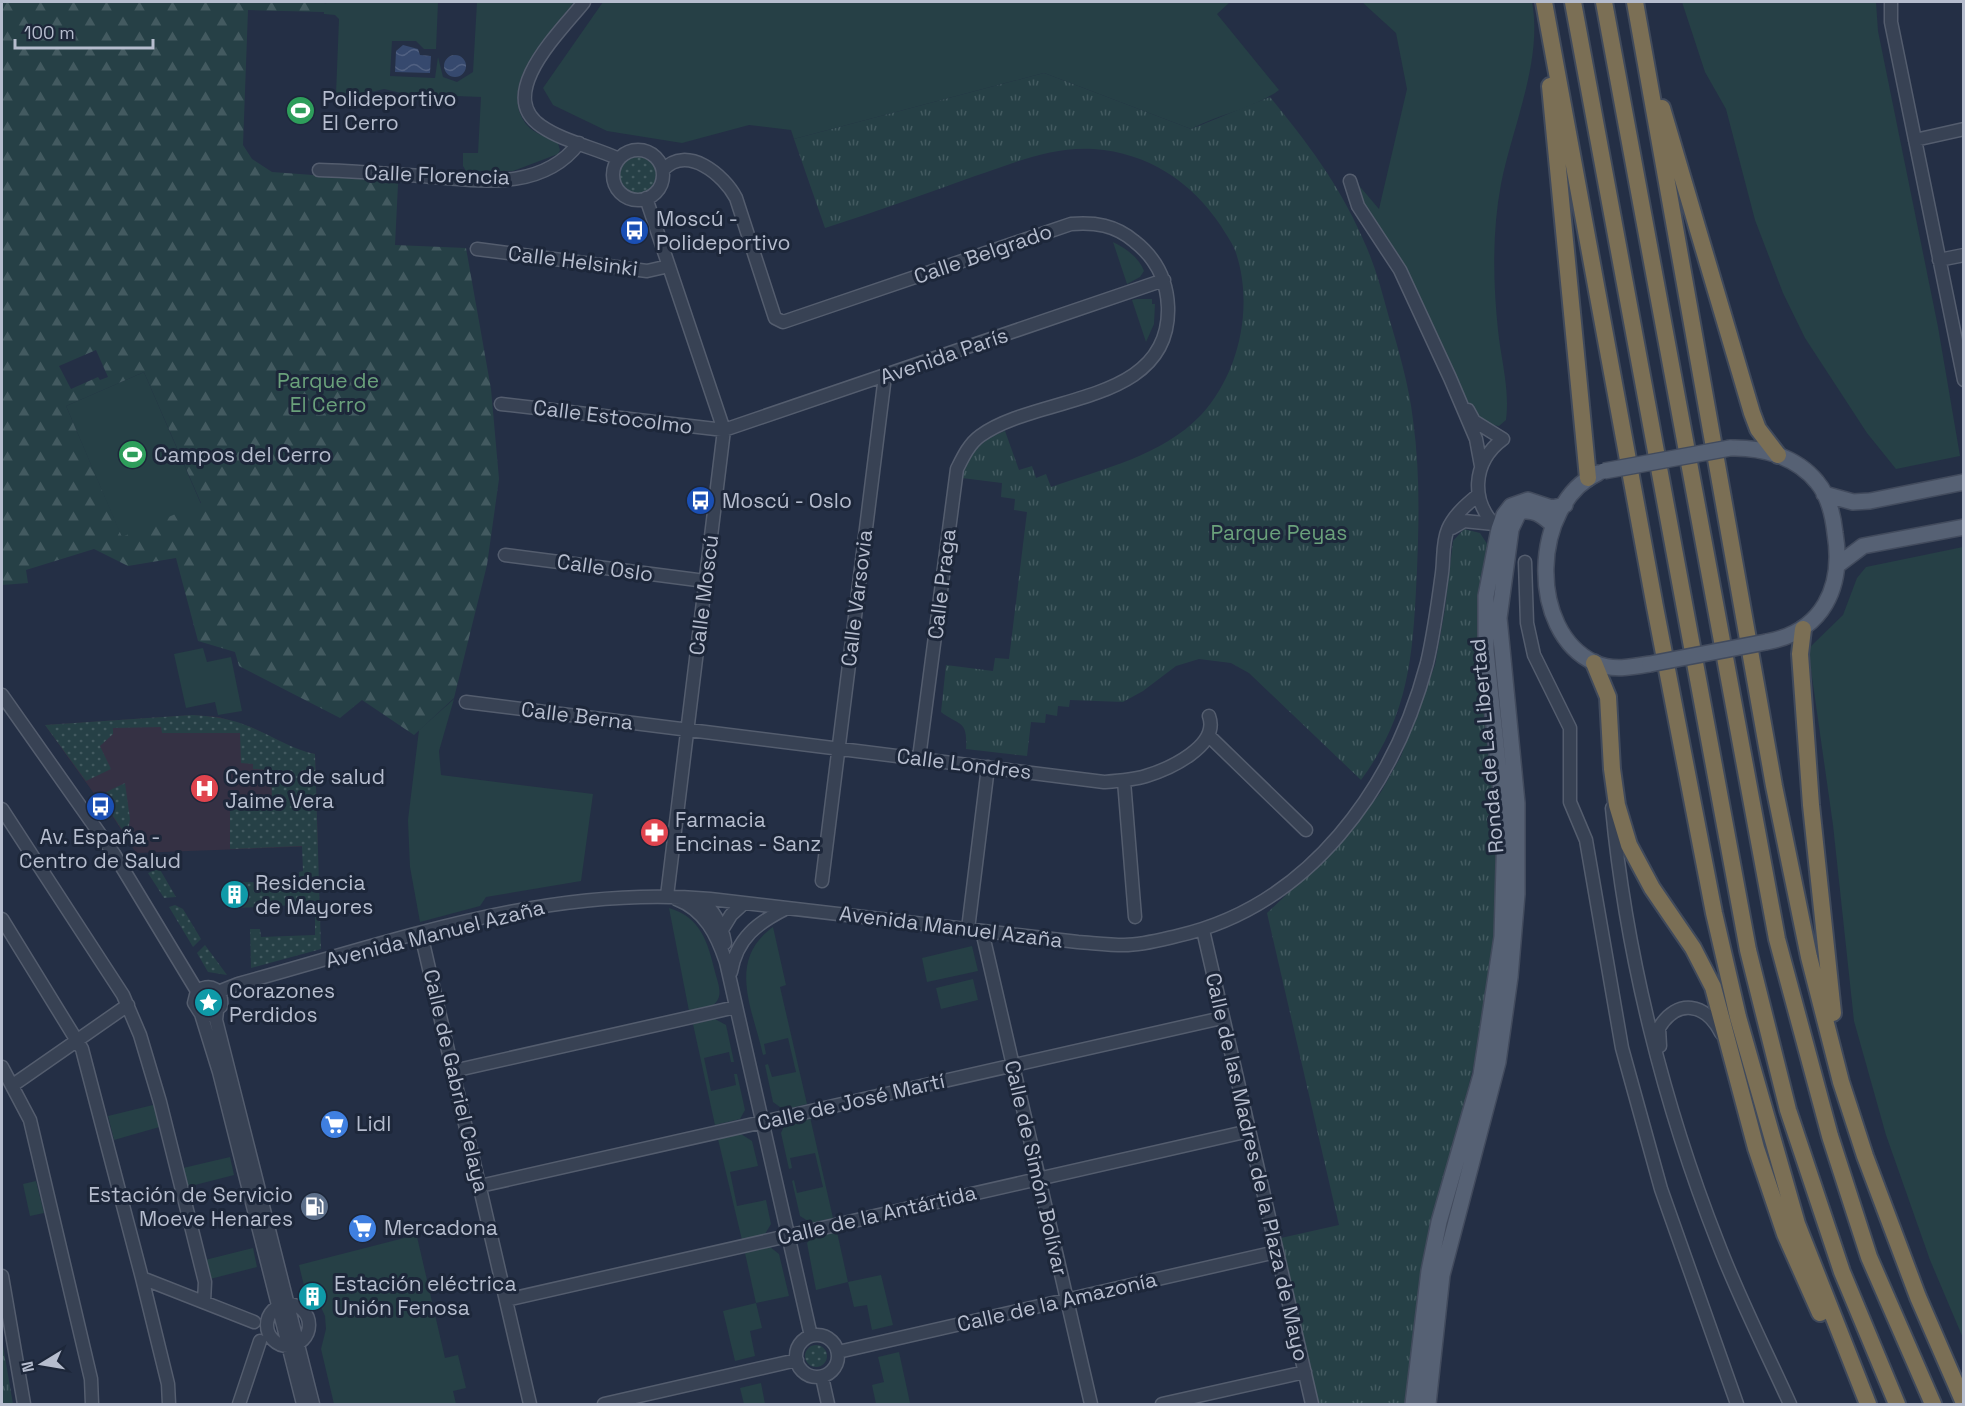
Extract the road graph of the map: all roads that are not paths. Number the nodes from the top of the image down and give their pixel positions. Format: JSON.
{"nodes":[{"id":1,"x":584,"y":2,"type":"edge"},
{"id":2,"x":1543,"y":2,"type":"edge"},
{"id":3,"x":1574,"y":2,"type":"edge"},
{"id":4,"x":1604,"y":2,"type":"edge"},
{"id":5,"x":1636,"y":2,"type":"edge"},
{"id":6,"x":1891,"y":2,"type":"edge"},
{"id":7,"x":1964,"y":129,"type":"edge"},
{"id":8,"x":1916,"y":140,"type":"junction"},
{"id":9,"x":579,"y":143,"type":"junction"},
{"id":10,"x":619,"y":159,"type":"junction"},
{"id":11,"x":319,"y":170,"type":"dead end"},
{"id":12,"x":663,"y":170,"type":"junction"},
{"id":13,"x":1350,"y":181,"type":"dead end"},
{"id":14,"x":646,"y":198,"type":"junction"},
{"id":15,"x":477,"y":249,"type":"dead end"},
{"id":16,"x":1964,"y":255,"type":"edge"},
{"id":17,"x":1939,"y":260,"type":"junction"},
{"id":18,"x":669,"y":266,"type":"junction"},
{"id":19,"x":1164,"y":280,"type":"junction"},
{"id":20,"x":885,"y":376,"type":"junction"},
{"id":21,"x":1450,"y":378,"type":"junction"},
{"id":22,"x":1964,"y":380,"type":"edge"},
{"id":23,"x":501,"y":404,"type":"dead end"},
{"id":24,"x":724,"y":430,"type":"junction"},
{"id":25,"x":1778,"y":455,"type":"junction"},
{"id":26,"x":1481,"y":466,"type":"junction"},
{"id":27,"x":1588,"y":478,"type":"junction"},
{"id":28,"x":1964,"y":482,"type":"edge"},
{"id":29,"x":1824,"y":494,"type":"junction"},
{"id":30,"x":1478,"y":495,"type":"junction"},
{"id":31,"x":1565,"y":505,"type":"junction"},
{"id":32,"x":1553,"y":525,"type":"junction"},
{"id":33,"x":1496,"y":527,"type":"junction"},
{"id":34,"x":1964,"y":527,"type":"edge"},
{"id":35,"x":1446,"y":536,"type":"junction"},
{"id":36,"x":505,"y":555,"type":"dead end"},
{"id":37,"x":1525,"y":562,"type":"dead end"},
{"id":38,"x":1839,"y":564,"type":"junction"},
{"id":39,"x":705,"y":581,"type":"junction"},
{"id":40,"x":1803,"y":629,"type":"junction"},
{"id":41,"x":1594,"y":663,"type":"junction"},
{"id":42,"x":2,"y":696,"type":"edge"},
{"id":43,"x":466,"y":702,"type":"dead end"},
{"id":44,"x":1209,"y":716,"type":"dead end"},
{"id":45,"x":687,"y":729,"type":"junction"},
{"id":46,"x":1209,"y":736,"type":"junction"},
{"id":47,"x":838,"y":748,"type":"junction"},
{"id":48,"x":919,"y":758,"type":"junction"},
{"id":49,"x":988,"y":767,"type":"junction"},
{"id":50,"x":1612,"y":769,"type":"junction"},
{"id":51,"x":1124,"y":781,"type":"junction"},
{"id":52,"x":2,"y":809,"type":"edge"},
{"id":53,"x":1306,"y":830,"type":"dead end"},
{"id":54,"x":822,"y":881,"type":"dead end"},
{"id":55,"x":667,"y":896,"type":"junction"},
{"id":56,"x":700,"y":898,"type":"junction"},
{"id":57,"x":744,"y":903,"type":"junction"},
{"id":58,"x":788,"y":908,"type":"junction"},
{"id":59,"x":1135,"y":916,"type":"dead end"},
{"id":60,"x":2,"y":919,"type":"edge"},
{"id":61,"x":968,"y":928,"type":"junction"},
{"id":62,"x":982,"y":930,"type":"junction"},
{"id":63,"x":1203,"y":930,"type":"junction"},
{"id":64,"x":720,"y":932,"type":"junction"},
{"id":65,"x":422,"y":934,"type":"junction"},
{"id":66,"x":730,"y":979,"type":"junction"},
{"id":67,"x":197,"y":991,"type":"junction"},
{"id":68,"x":218,"y":992,"type":"junction"},
{"id":69,"x":128,"y":1005,"type":"junction"},
{"id":70,"x":736,"y":1007,"type":"junction"},
{"id":71,"x":217,"y":1011,"type":"junction"},
{"id":72,"x":201,"y":1014,"type":"junction"},
{"id":73,"x":1222,"y":1017,"type":"junction"},
{"id":74,"x":77,"y":1039,"type":"junction"},
{"id":75,"x":1732,"y":1062,"type":"junction"},
{"id":76,"x":1013,"y":1065,"type":"junction"},
{"id":77,"x":2,"y":1067,"type":"edge"},
{"id":78,"x":453,"y":1071,"type":"junction"},
{"id":79,"x":13,"y":1085,"type":"junction"},
{"id":80,"x":1668,"y":1091,"type":"junction"},
{"id":81,"x":763,"y":1122,"type":"junction"},
{"id":82,"x":1249,"y":1131,"type":"junction"},
{"id":83,"x":1865,"y":1156,"type":"junction"},
{"id":84,"x":1039,"y":1179,"type":"junction"},
{"id":85,"x":480,"y":1186,"type":"junction"},
{"id":86,"x":790,"y":1235,"type":"junction"},
{"id":87,"x":1276,"y":1252,"type":"junction"},
{"id":88,"x":2,"y":1276,"type":"edge"},
{"id":89,"x":142,"y":1278,"type":"junction"},
{"id":90,"x":506,"y":1300,"type":"junction"},
{"id":91,"x":1067,"y":1300,"type":"junction"},
{"id":92,"x":204,"y":1302,"type":"junction"},
{"id":93,"x":279,"y":1307,"type":"junction"},
{"id":94,"x":254,"y":1322,"type":"junction"},
{"id":95,"x":811,"y":1336,"type":"junction"},
{"id":96,"x":260,"y":1341,"type":"junction"},
{"id":97,"x":288,"y":1344,"type":"junction"},
{"id":98,"x":838,"y":1352,"type":"junction"},
{"id":99,"x":797,"y":1360,"type":"junction"},
{"id":100,"x":1305,"y":1372,"type":"junction"},
{"id":101,"x":822,"y":1377,"type":"junction"},
{"id":102,"x":1857,"y":1379,"type":"junction"},
{"id":103,"x":1964,"y":1403,"type":"edge"},
{"id":104,"x":24,"y":1404,"type":"edge"},
{"id":105,"x":92,"y":1404,"type":"edge"},
{"id":106,"x":169,"y":1404,"type":"edge"},
{"id":107,"x":239,"y":1404,"type":"edge"},
{"id":108,"x":303,"y":1404,"type":"edge"},
{"id":109,"x":313,"y":1404,"type":"edge"},
{"id":110,"x":530,"y":1404,"type":"edge"},
{"id":111,"x":604,"y":1404,"type":"edge"},
{"id":112,"x":828,"y":1404,"type":"edge"},
{"id":113,"x":1091,"y":1404,"type":"edge"},
{"id":114,"x":1162,"y":1404,"type":"edge"},
{"id":115,"x":1312,"y":1404,"type":"edge"},
{"id":116,"x":1413,"y":1404,"type":"edge"},
{"id":117,"x":1428,"y":1404,"type":"edge"},
{"id":118,"x":1737,"y":1404,"type":"edge"},
{"id":119,"x":1790,"y":1404,"type":"edge"},
{"id":120,"x":1868,"y":1404,"type":"edge"},
{"id":121,"x":1897,"y":1404,"type":"edge"},
{"id":122,"x":1933,"y":1404,"type":"edge"}],
"edges":[{"from":1,"to":9,"type":"street"},
{"from":2,"to":27,"type":"highway"},
{"from":2,"to":102,"type":"highway"},
{"from":3,"to":121,"type":"highway"},
{"from":4,"to":122,"type":"highway"},
{"from":5,"to":25,"type":"highway"},
{"from":5,"to":83,"type":"highway"},
{"from":6,"to":8,"type":"street"},
{"from":7,"to":8,"type":"street"},
{"from":8,"to":17,"type":"street"},
{"from":9,"to":10,"type":"street"},
{"from":9,"to":11,"type":"street","name":"Calle Florencia"},
{"from":10,"to":12,"type":"street"},
{"from":10,"to":14,"type":"street"},
{"from":12,"to":14,"type":"street"},
{"from":12,"to":19,"type":"street","name":"Calle Belgrado"},
{"from":13,"to":21,"type":"street"},
{"from":14,"to":18,"type":"street","name":"Calle Moscú"},
{"from":15,"to":18,"type":"street","name":"Calle Helsinki"},
{"from":16,"to":17,"type":"street"},
{"from":17,"to":22,"type":"street"},
{"from":18,"to":24,"type":"street","name":"Calle Moscú"},
{"from":19,"to":20,"type":"street","name":"Avenida París"},
{"from":19,"to":48,"type":"street","name":"Calle Praga"},
{"from":20,"to":24,"type":"street","name":"Avenida París"},
{"from":20,"to":47,"type":"street","name":"Calle Varsovia"},
{"from":21,"to":26,"type":"street"},
{"from":21,"to":26,"type":"street"},
{"from":23,"to":24,"type":"street","name":"Calle Estocolmo"},
{"from":24,"to":39,"type":"street","name":"Calle Moscú"},
{"from":25,"to":27,"type":"main road","bridge":true},
{"from":25,"to":29,"type":"main road"},
{"from":26,"to":30,"type":"street"},
{"from":27,"to":31,"type":"main road"},
{"from":28,"to":29,"type":"main road"},
{"from":29,"to":38,"type":"main road"},
{"from":30,"to":33,"type":"street"},
{"from":30,"to":35,"type":"street","name":"Avenida Manuel Azaña"},
{"from":31,"to":32,"type":"main road"},
{"from":31,"to":33,"type":"main road","name":"Ronda de La Libertad"},
{"from":32,"to":41,"type":"main road"},
{"from":32,"to":117,"type":"main road","name":"Ronda de La Libertad"},
{"from":33,"to":35,"type":"street"},
{"from":33,"to":116,"type":"main road","name":"Ronda de La Libertad"},
{"from":34,"to":38,"type":"main road"},
{"from":35,"to":63,"type":"street","name":"Avenida Manuel Azaña"},
{"from":36,"to":39,"type":"street","name":"Calle Oslo"},
{"from":37,"to":118,"type":"street"},
{"from":38,"to":40,"type":"main road"},
{"from":39,"to":45,"type":"street","name":"Calle Moscú"},
{"from":40,"to":41,"type":"main road","bridge":true},
{"from":40,"to":83,"type":"highway"},
{"from":41,"to":50,"type":"highway"},
{"from":42,"to":67,"type":"street"},
{"from":43,"to":45,"type":"street","name":"Calle Berna"},
{"from":44,"to":46,"type":"street"},
{"from":45,"to":47,"type":"street","name":"Calle Londres"},
{"from":45,"to":55,"type":"street","name":"Calle Moscú"},
{"from":46,"to":51,"type":"street","name":"Calle Londres"},
{"from":46,"to":53,"type":"street"},
{"from":47,"to":48,"type":"street","name":"Calle Londres"},
{"from":47,"to":54,"type":"street","name":"Calle Varsovia"},
{"from":48,"to":49,"type":"street","name":"Calle Londres"},
{"from":49,"to":51,"type":"street","name":"Calle Londres"},
{"from":49,"to":61,"type":"street"},
{"from":50,"to":75,"type":"highway"},
{"from":50,"to":80,"type":"street"},
{"from":51,"to":59,"type":"street"},
{"from":52,"to":69,"type":"street"},
{"from":55,"to":56,"type":"street","name":"Avenida Manuel Azaña"},
{"from":55,"to":64,"type":"street"},
{"from":55,"to":65,"type":"street","name":"Avenida Manuel Azaña"},
{"from":56,"to":57,"type":"street","name":"Avenida Manuel Azaña"},
{"from":56,"to":64,"type":"street"},
{"from":57,"to":58,"type":"street","name":"Avenida Manuel Azaña"},
{"from":57,"to":64,"type":"street"},
{"from":58,"to":61,"type":"street","name":"Avenida Manuel Azaña"},
{"from":58,"to":66,"type":"street"},
{"from":60,"to":74,"type":"street"},
{"from":61,"to":62,"type":"street","name":"Avenida Manuel Azaña"},
{"from":62,"to":63,"type":"street","name":"Avenida Manuel Azaña"},
{"from":62,"to":76,"type":"street","name":"Calle de Simón Bolívar"},
{"from":63,"to":73,"type":"street","name":"Calle de las Madres de la Plaza de Mayo"},
{"from":64,"to":66,"type":"street"},
{"from":65,"to":68,"type":"street","name":"Avenida Manuel Azaña"},
{"from":65,"to":78,"type":"street","name":"Calle de Gabriel Celaya"},
{"from":66,"to":70,"type":"street"},
{"from":67,"to":68,"type":"street"},
{"from":67,"to":72,"type":"street"},
{"from":68,"to":71,"type":"street"},
{"from":69,"to":74,"type":"street"},
{"from":69,"to":92,"type":"street"},
{"from":70,"to":78,"type":"street"},
{"from":70,"to":81,"type":"street"},
{"from":71,"to":72,"type":"street"},
{"from":71,"to":93,"type":"street"},
{"from":72,"to":93,"type":"street"},
{"from":73,"to":76,"type":"street","name":"Calle de José Martí"},
{"from":73,"to":82,"type":"street","name":"Calle de las Madres de la Plaza de Mayo"},
{"from":74,"to":79,"type":"street"},
{"from":74,"to":89,"type":"street"},
{"from":75,"to":80,"type":"street"},
{"from":75,"to":102,"type":"highway"},
{"from":76,"to":81,"type":"street","name":"Calle de José Martí"},
{"from":76,"to":84,"type":"street","name":"Calle de Simón Bolívar"},
{"from":77,"to":79,"type":"street"},
{"from":78,"to":85,"type":"street","name":"Calle de Gabriel Celaya"},
{"from":79,"to":105,"type":"street"},
{"from":80,"to":119,"type":"street"},
{"from":81,"to":85,"type":"street","name":"Calle de José Martí"},
{"from":81,"to":86,"type":"street"},
{"from":82,"to":84,"type":"street","name":"Calle de la Antártida"},
{"from":82,"to":87,"type":"street","name":"Calle de las Madres de la Plaza de Mayo"},
{"from":83,"to":103,"type":"highway"},
{"from":84,"to":86,"type":"street","name":"Calle de la Antártida"},
{"from":84,"to":91,"type":"street","name":"Calle de Simón Bolívar"},
{"from":85,"to":90,"type":"street","name":"Calle de Gabriel Celaya"},
{"from":86,"to":90,"type":"street","name":"Calle de la Antártida"},
{"from":86,"to":95,"type":"street"},
{"from":87,"to":91,"type":"street","name":"Calle de la Amazonía"},
{"from":87,"to":100,"type":"street","name":"Calle de las Madres de la Plaza de Mayo"},
{"from":88,"to":104,"type":"street"},
{"from":89,"to":92,"type":"street"},
{"from":89,"to":106,"type":"street"},
{"from":90,"to":110,"type":"street","name":"Calle de Gabriel Celaya"},
{"from":91,"to":98,"type":"street","name":"Calle de la Amazonía"},
{"from":91,"to":113,"type":"street","name":"Calle de Simón Bolívar"},
{"from":92,"to":94,"type":"street"},
{"from":93,"to":94,"type":"street"},
{"from":93,"to":97,"type":"street"},
{"from":93,"to":97,"type":"street"},
{"from":94,"to":96,"type":"street"},
{"from":95,"to":98,"type":"street"},
{"from":95,"to":99,"type":"street"},
{"from":96,"to":97,"type":"street"},
{"from":96,"to":107,"type":"street"},
{"from":97,"to":108,"type":"street"},
{"from":97,"to":109,"type":"street"},
{"from":98,"to":101,"type":"street"},
{"from":99,"to":101,"type":"street"},
{"from":99,"to":111,"type":"street"},
{"from":100,"to":114,"type":"street"},
{"from":100,"to":115,"type":"street","name":"Calle de las Madres de la Plaza de Mayo"},
{"from":101,"to":112,"type":"street"},
{"from":102,"to":120,"type":"highway"}]}
